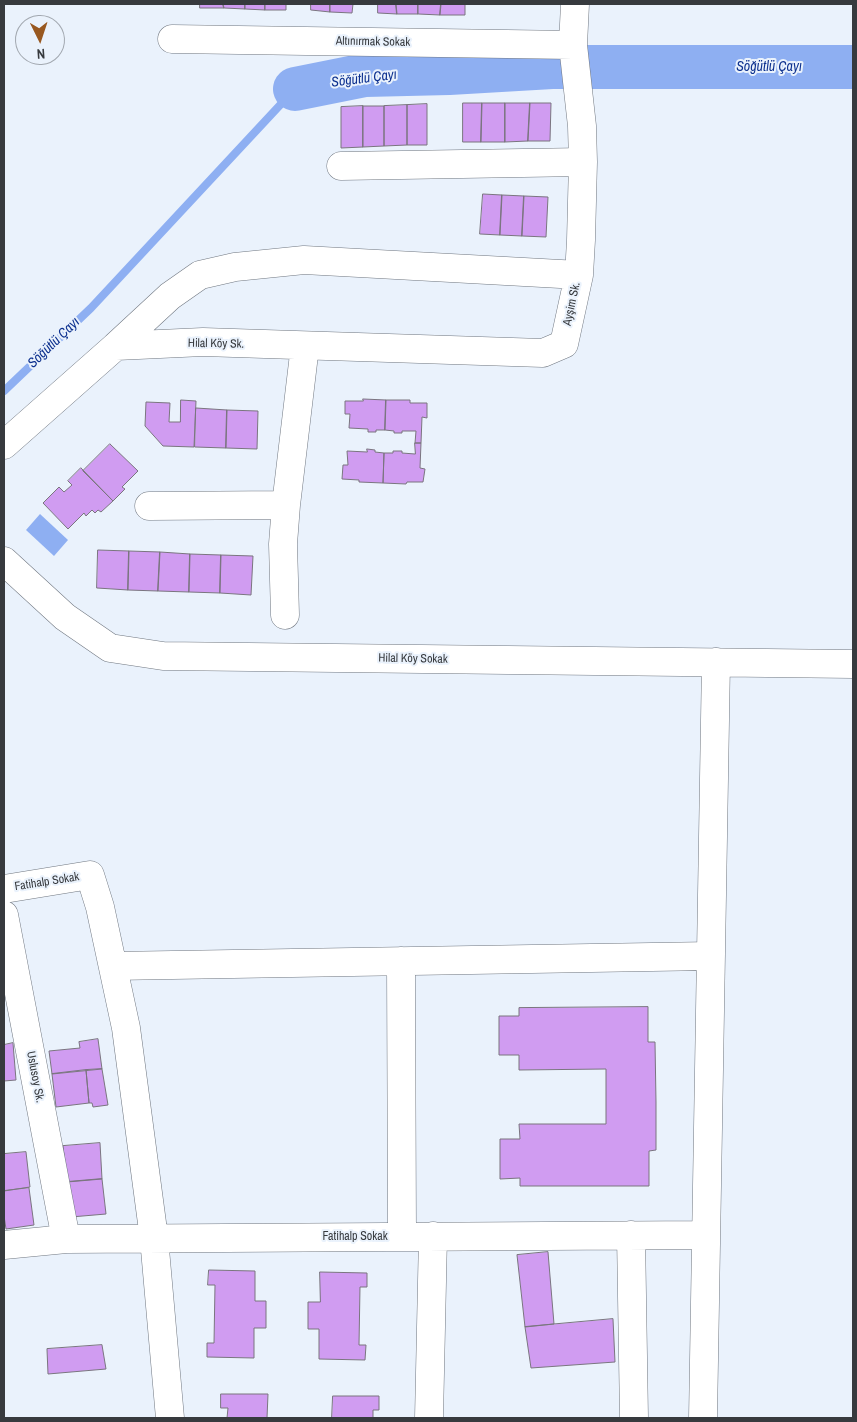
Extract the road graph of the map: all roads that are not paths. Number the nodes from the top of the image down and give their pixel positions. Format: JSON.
{"nodes":[{"id":1,"x":575,"y":4,"type":"edge"},
{"id":2,"x":172,"y":39,"type":"dead end"},
{"id":3,"x":573,"y":45,"type":"junction"},
{"id":4,"x":583,"y":162,"type":"junction"},
{"id":5,"x":341,"y":166,"type":"dead end"},
{"id":6,"x":579,"y":275,"type":"junction"},
{"id":7,"x":116,"y":346,"type":"junction"},
{"id":8,"x":305,"y":346,"type":"junction"},
{"id":9,"x":4,"y":445,"type":"edge"},
{"id":10,"x":286,"y":505,"type":"junction"},
{"id":11,"x":149,"y":506,"type":"dead end"},
{"id":12,"x":4,"y":561,"type":"edge"},
{"id":13,"x":284,"y":615,"type":"dead end"},
{"id":14,"x":716,"y":662,"type":"junction"},
{"id":15,"x":853,"y":664,"type":"edge"},
{"id":16,"x":4,"y":888,"type":"edge"},
{"id":17,"x":4,"y":915,"type":"edge"},
{"id":18,"x":711,"y":956,"type":"junction"},
{"id":19,"x":401,"y":961,"type":"junction"},
{"id":20,"x":113,"y":966,"type":"junction"},
{"id":21,"x":631,"y":1235,"type":"junction"},
{"id":22,"x":706,"y":1235,"type":"junction"},
{"id":23,"x":433,"y":1236,"type":"junction"},
{"id":24,"x":402,"y":1237,"type":"junction"},
{"id":25,"x":154,"y":1238,"type":"junction"},
{"id":26,"x":66,"y":1239,"type":"junction"},
{"id":27,"x":4,"y":1245,"type":"edge"},
{"id":28,"x":170,"y":1418,"type":"edge"},
{"id":29,"x":429,"y":1418,"type":"edge"},
{"id":30,"x":634,"y":1418,"type":"edge"},
{"id":31,"x":703,"y":1418,"type":"edge"}],
"edges":[{"from":1,"to":3,"type":"street","name":"Ayşim Sk."},
{"from":2,"to":3,"type":"street","name":"Altınırmak Sokak"},
{"from":3,"to":4,"type":"street","name":"Ayşim Sk."},
{"from":4,"to":5,"type":"street"},
{"from":4,"to":6,"type":"street","name":"Ayşim Sk."},
{"from":6,"to":7,"type":"street"},
{"from":6,"to":8,"type":"street","name":"Ayşim Sk."},
{"from":7,"to":8,"type":"street","name":"Hilal Köy Sk."},
{"from":7,"to":9,"type":"street"},
{"from":8,"to":10,"type":"street"},
{"from":10,"to":11,"type":"street"},
{"from":10,"to":13,"type":"street"},
{"from":12,"to":14,"type":"street","name":"Hilal Köy Sokak"},
{"from":14,"to":15,"type":"street","name":"Hilal Köy Sokak"},
{"from":14,"to":18,"type":"street"},
{"from":16,"to":20,"type":"street","name":"Fatihalp Sokak"},
{"from":17,"to":26,"type":"street","name":"Uslusoy Sk."},
{"from":18,"to":19,"type":"street"},
{"from":18,"to":22,"type":"street"},
{"from":19,"to":20,"type":"street"},
{"from":19,"to":24,"type":"street"},
{"from":20,"to":25,"type":"street"},
{"from":21,"to":22,"type":"street","name":"Fatihalp Sokak"},
{"from":21,"to":23,"type":"street","name":"Fatihalp Sokak"},
{"from":21,"to":30,"type":"street"},
{"from":22,"to":31,"type":"street"},
{"from":23,"to":24,"type":"street","name":"Fatihalp Sokak"},
{"from":23,"to":29,"type":"street"},
{"from":24,"to":25,"type":"street","name":"Fatihalp Sokak"},
{"from":25,"to":26,"type":"street","name":"Fatihalp Sokak"},
{"from":25,"to":28,"type":"street"},
{"from":26,"to":27,"type":"street","name":"Fatihalp Sokak"}]}
